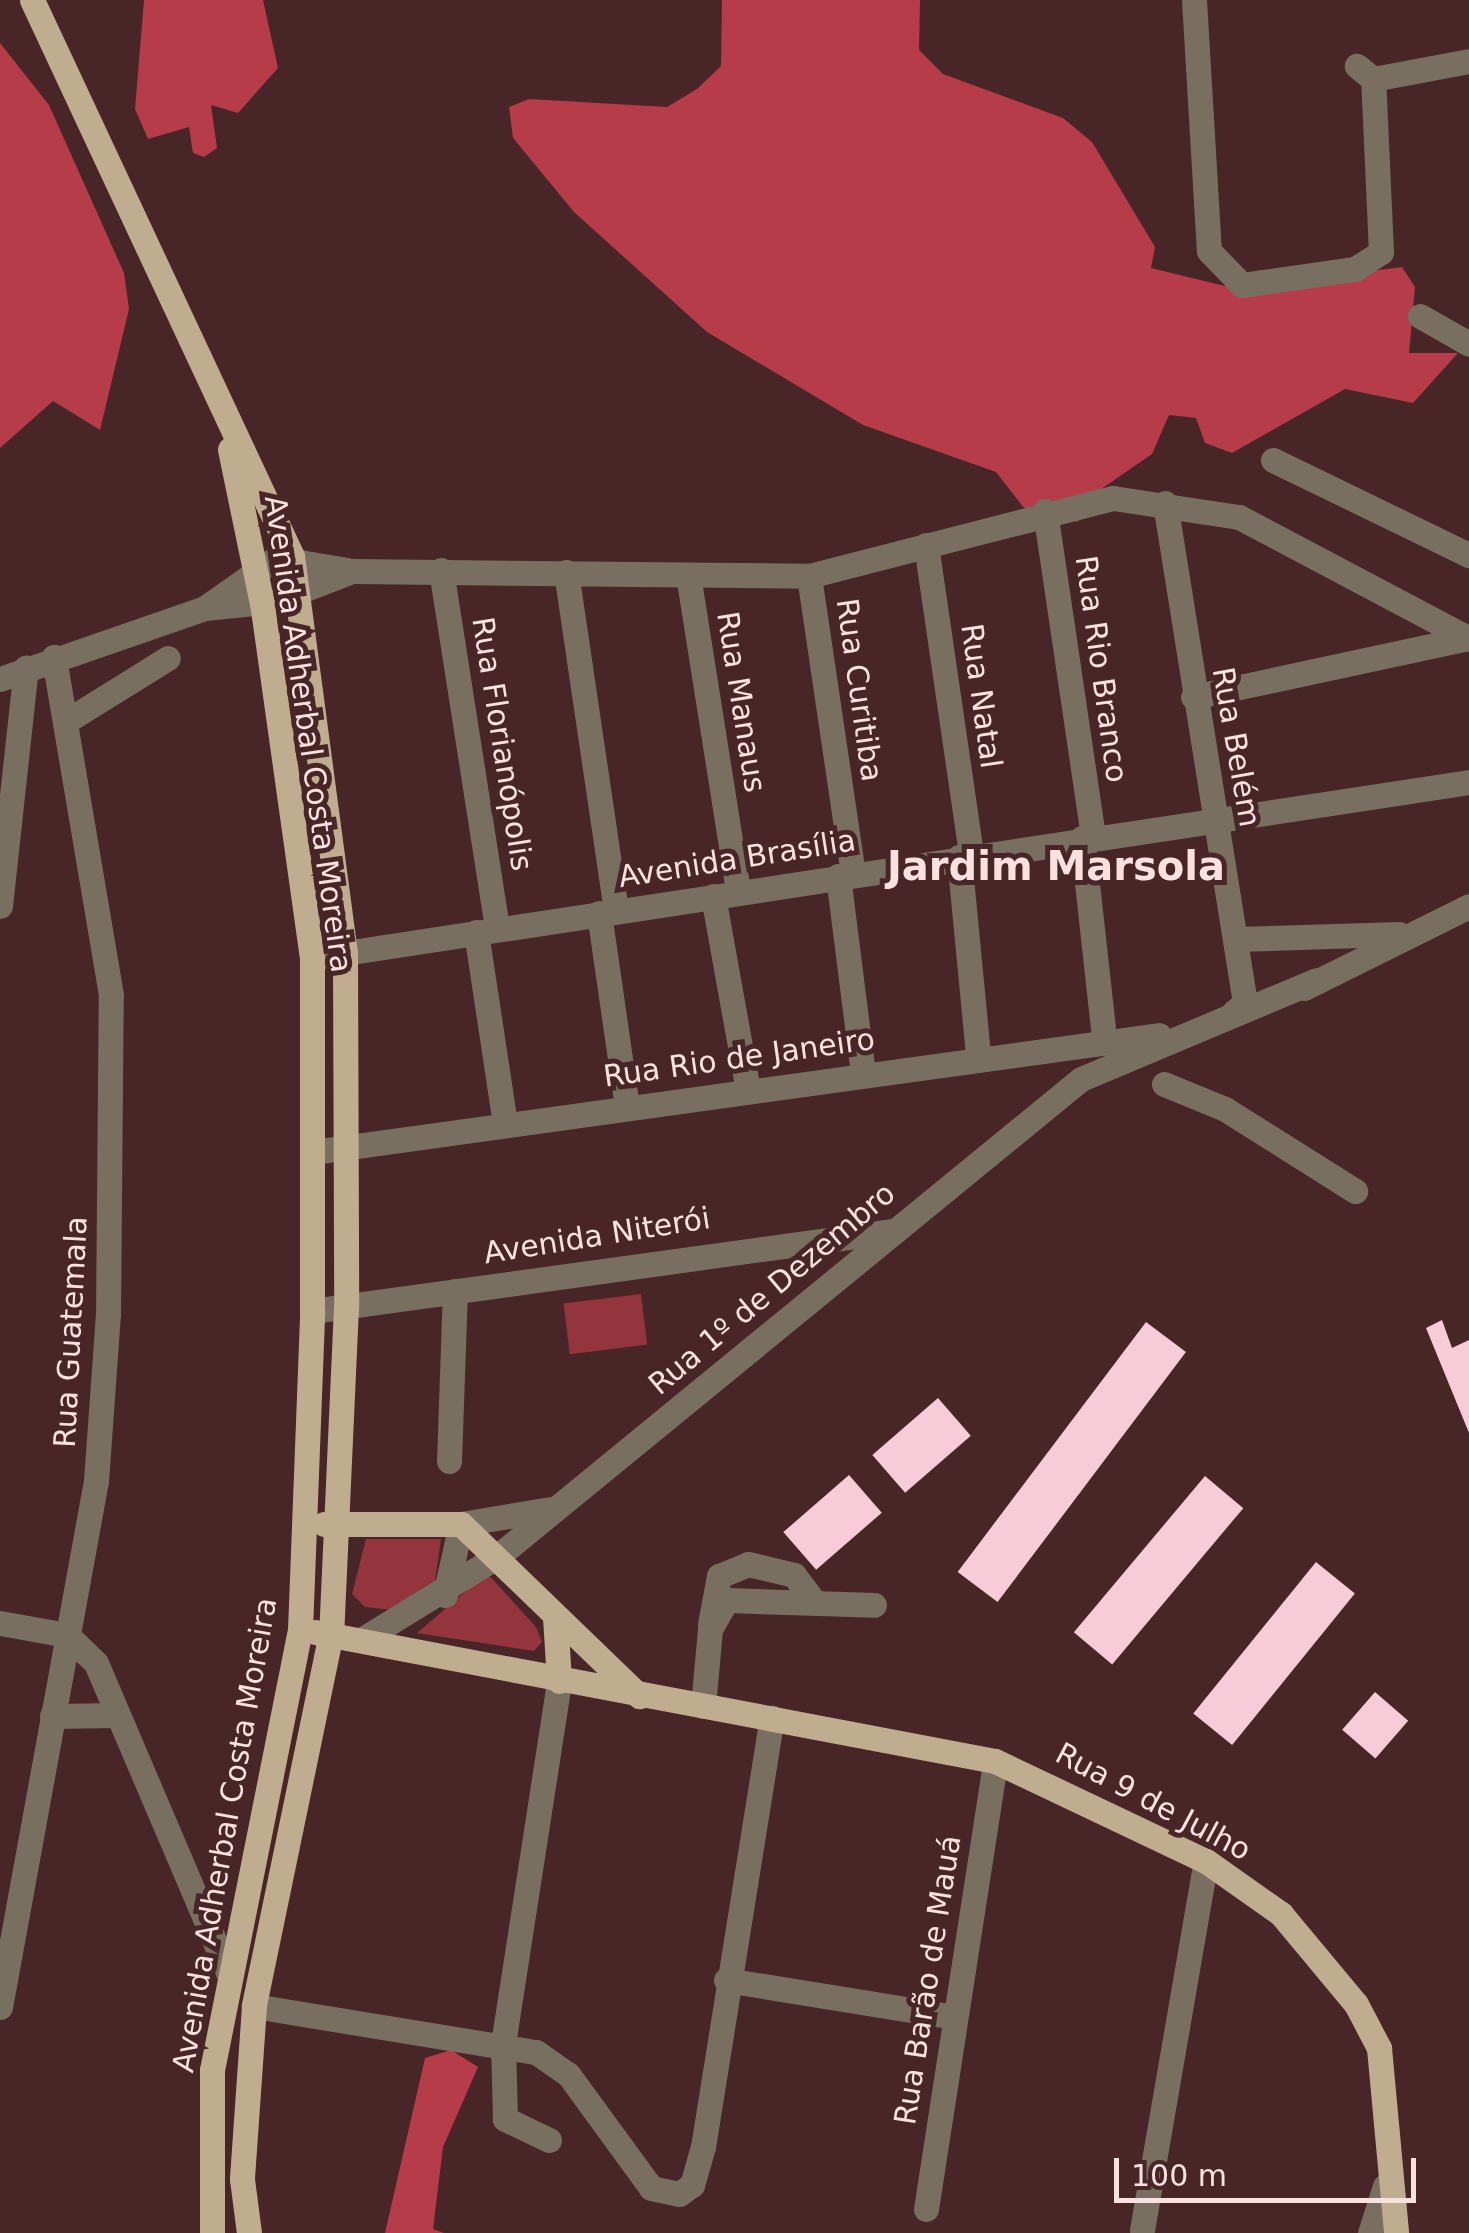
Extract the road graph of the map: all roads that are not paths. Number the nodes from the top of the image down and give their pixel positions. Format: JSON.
{"nodes":[{"id":1,"x":32,"y":0,"type":"edge"},
{"id":2,"x":1194,"y":0,"type":"edge"},
{"id":3,"x":1469,"y":61,"type":"edge"},
{"id":4,"x":1420,"y":316,"type":"dead end"},
{"id":5,"x":1469,"y":344,"type":"edge"},
{"id":6,"x":221,"y":420,"type":"junction"},
{"id":7,"x":1272,"y":460,"type":"dead end"},
{"id":8,"x":1165,"y":502,"type":"junction"},
{"id":9,"x":1045,"y":511,"type":"junction"},
{"id":10,"x":926,"y":545,"type":"junction"},
{"id":11,"x":1469,"y":555,"type":"edge"},
{"id":12,"x":292,"y":556,"type":"junction"},
{"id":13,"x":256,"y":569,"type":"junction"},
{"id":14,"x":442,"y":570,"type":"junction"},
{"id":15,"x":352,"y":572,"type":"junction"},
{"id":16,"x":566,"y":572,"type":"junction"},
{"id":17,"x":809,"y":576,"type":"junction"},
{"id":18,"x":689,"y":582,"type":"junction"},
{"id":19,"x":298,"y":592,"type":"junction"},
{"id":20,"x":262,"y":604,"type":"junction"},
{"id":21,"x":204,"y":608,"type":"junction"},
{"id":22,"x":1411,"y":613,"type":"junction"},
{"id":23,"x":1469,"y":638,"type":"edge"},
{"id":24,"x":54,"y":657,"type":"junction"},
{"id":25,"x":168,"y":658,"type":"dead end"},
{"id":26,"x":1392,"y":661,"type":"junction"},
{"id":27,"x":26,"y":667,"type":"junction"},
{"id":28,"x":0,"y":679,"type":"edge"},
{"id":29,"x":1193,"y":696,"type":"junction"},
{"id":30,"x":65,"y":722,"type":"junction"},
{"id":31,"x":1469,"y":782,"type":"edge"},
{"id":32,"x":1215,"y":821,"type":"junction"},
{"id":33,"x":1088,"y":837,"type":"junction"},
{"id":34,"x":965,"y":856,"type":"junction"},
{"id":35,"x":846,"y":875,"type":"junction"},
{"id":36,"x":726,"y":894,"type":"junction"},
{"id":37,"x":0,"y":906,"type":"edge"},
{"id":38,"x":1469,"y":906,"type":"edge"},
{"id":39,"x":608,"y":912,"type":"junction"},
{"id":40,"x":487,"y":931,"type":"junction"},
{"id":41,"x":1409,"y":934,"type":"junction"},
{"id":42,"x":1236,"y":939,"type":"junction"},
{"id":43,"x":345,"y":953,"type":"junction"},
{"id":44,"x":312,"y":958,"type":"junction"},
{"id":45,"x":1316,"y":980,"type":"junction"},
{"id":46,"x":1245,"y":1003,"type":"junction"},
{"id":47,"x":1095,"y":1038,"type":"junction"},
{"id":48,"x":1188,"y":1038,"type":"junction"},
{"id":49,"x":1022,"y":1050,"type":"junction"},
{"id":50,"x":978,"y":1056,"type":"junction"},
{"id":51,"x":862,"y":1073,"type":"junction"},
{"id":52,"x":1080,"y":1080,"type":"junction"},
{"id":53,"x":1164,"y":1084,"type":"dead end"},
{"id":54,"x":748,"y":1090,"type":"junction"},
{"id":55,"x":627,"y":1107,"type":"junction"},
{"id":56,"x":506,"y":1124,"type":"junction"},
{"id":57,"x":346,"y":1148,"type":"junction"},
{"id":58,"x":313,"y":1152,"type":"junction"},
{"id":59,"x":1355,"y":1191,"type":"dead end"},
{"id":60,"x":892,"y":1231,"type":"junction"},
{"id":61,"x":455,"y":1290,"type":"junction"},
{"id":62,"x":346,"y":1307,"type":"junction"},
{"id":63,"x":312,"y":1311,"type":"junction"},
{"id":64,"x":448,"y":1461,"type":"dead end"},
{"id":65,"x":550,"y":1509,"type":"junction"},
{"id":66,"x":307,"y":1524,"type":"junction"},
{"id":67,"x":337,"y":1524,"type":"junction"},
{"id":68,"x":461,"y":1524,"type":"junction"},
{"id":69,"x":498,"y":1556,"type":"junction"},
{"id":70,"x":445,"y":1595,"type":"junction"},
{"id":71,"x":812,"y":1599,"type":"junction"},
{"id":72,"x":874,"y":1605,"type":"dead end"},
{"id":73,"x":554,"y":1615,"type":"junction"},
{"id":74,"x":0,"y":1622,"type":"edge"},
{"id":75,"x":710,"y":1629,"type":"junction"},
{"id":76,"x":300,"y":1630,"type":"junction"},
{"id":77,"x":331,"y":1634,"type":"junction"},
{"id":78,"x":67,"y":1636,"type":"junction"},
{"id":79,"x":362,"y":1639,"type":"junction"},
{"id":80,"x":559,"y":1681,"type":"junction"},
{"id":81,"x":639,"y":1696,"type":"junction"},
{"id":82,"x":703,"y":1706,"type":"junction"},
{"id":83,"x":117,"y":1715,"type":"junction"},
{"id":84,"x":52,"y":1716,"type":"junction"},
{"id":85,"x":772,"y":1718,"type":"junction"},
{"id":86,"x":996,"y":1762,"type":"junction"},
{"id":87,"x":1206,"y":1861,"type":"junction"},
{"id":88,"x":229,"y":1975,"type":"junction"},
{"id":89,"x":726,"y":1980,"type":"junction"},
{"id":90,"x":0,"y":2006,"type":"edge"},
{"id":91,"x":254,"y":2006,"type":"junction"},
{"id":92,"x":954,"y":2017,"type":"junction"},
{"id":93,"x":503,"y":2044,"type":"junction"},
{"id":94,"x":549,"y":2140,"type":"dead end"},
{"id":95,"x":1385,"y":2186,"type":"junction"},
{"id":96,"x":926,"y":2209,"type":"dead end"},
{"id":97,"x":1142,"y":2230,"type":"dead end"},
{"id":98,"x":212,"y":2233,"type":"edge"},
{"id":99,"x":249,"y":2233,"type":"edge"},
{"id":100,"x":1370,"y":2233,"type":"edge"},
{"id":101,"x":1396,"y":2233,"type":"edge"}],
"edges":[{"from":1,"to":6,"type":"main road"},
{"from":2,"to":3,"type":"street"},
{"from":4,"to":5,"type":"street"},
{"from":6,"to":12,"type":"main road","name":"Avenida Adherbal Costa Moreira"},
{"from":6,"to":13,"type":"main road","name":"Avenida Adherbal Costa Moreira"},
{"from":7,"to":11,"type":"street"},
{"from":8,"to":9,"type":"street"},
{"from":8,"to":22,"type":"street"},
{"from":8,"to":29,"type":"street","name":"Rua Belém"},
{"from":9,"to":10,"type":"street"},
{"from":9,"to":33,"type":"street","name":"Rua Rio Branco"},
{"from":10,"to":17,"type":"street"},
{"from":10,"to":34,"type":"street","name":"Rua Natal"},
{"from":12,"to":13,"type":"street"},
{"from":12,"to":15,"type":"street"},
{"from":12,"to":19,"type":"main road","name":"Avenida Adherbal Costa Moreira"},
{"from":13,"to":20,"type":"main road","name":"Avenida Adherbal Costa Moreira"},
{"from":13,"to":21,"type":"street"},
{"from":14,"to":15,"type":"street"},
{"from":14,"to":16,"type":"street"},
{"from":14,"to":40,"type":"street","name":"Rua Florianópolis"},
{"from":15,"to":19,"type":"street"},
{"from":16,"to":18,"type":"street"},
{"from":16,"to":39,"type":"street"},
{"from":17,"to":18,"type":"street"},
{"from":17,"to":35,"type":"street","name":"Rua Curitiba"},
{"from":18,"to":36,"type":"street","name":"Rua Manaus"},
{"from":19,"to":20,"type":"street"},
{"from":19,"to":43,"type":"main road","name":"Avenida Adherbal Costa Moreira"},
{"from":20,"to":21,"type":"street"},
{"from":20,"to":44,"type":"main road","name":"Avenida Adherbal Costa Moreira"},
{"from":21,"to":24,"type":"street"},
{"from":22,"to":23,"type":"street"},
{"from":22,"to":26,"type":"street"},
{"from":23,"to":26,"type":"street"},
{"from":24,"to":27,"type":"street"},
{"from":24,"to":30,"type":"street","name":"Rua Guatemala"},
{"from":25,"to":30,"type":"street"},
{"from":26,"to":29,"type":"street"},
{"from":27,"to":28,"type":"street"},
{"from":27,"to":37,"type":"street"},
{"from":29,"to":32,"type":"street","name":"Rua Belém"},
{"from":30,"to":78,"type":"street","name":"Rua Guatemala"},
{"from":31,"to":32,"type":"street","name":"Avenida Brasília"},
{"from":32,"to":33,"type":"street","name":"Avenida Brasília"},
{"from":32,"to":42,"type":"street","name":"Rua Belém"},
{"from":33,"to":34,"type":"street","name":"Avenida Brasília"},
{"from":33,"to":47,"type":"street","name":"Rua Rio Branco"},
{"from":34,"to":35,"type":"street","name":"Avenida Brasília"},
{"from":34,"to":50,"type":"street","name":"Rua Natal"},
{"from":35,"to":36,"type":"street","name":"Avenida Brasília"},
{"from":35,"to":51,"type":"street","name":"Rua Curitiba"},
{"from":36,"to":39,"type":"street","name":"Avenida Brasília"},
{"from":36,"to":54,"type":"street","name":"Rua Manaus"},
{"from":38,"to":41,"type":"street","name":"Rua 1º de Dezembro"},
{"from":39,"to":40,"type":"street","name":"Avenida Brasília"},
{"from":39,"to":55,"type":"street"},
{"from":40,"to":43,"type":"street","name":"Avenida Brasília"},
{"from":40,"to":56,"type":"street","name":"Rua Florianópolis"},
{"from":41,"to":42,"type":"street"},
{"from":41,"to":45,"type":"street","name":"Rua 1º de Dezembro"},
{"from":42,"to":46,"type":"street","name":"Rua Belém"},
{"from":43,"to":44,"type":"street","name":"Avenida Brasília"},
{"from":43,"to":57,"type":"main road","name":"Avenida Adherbal Costa Moreira"},
{"from":44,"to":58,"type":"main road","name":"Avenida Adherbal Costa Moreira"},
{"from":45,"to":46,"type":"street","name":"Rua 1º de Dezembro"},
{"from":45,"to":48,"type":"street","name":"Rua 1º de Dezembro"},
{"from":46,"to":48,"type":"street"},
{"from":47,"to":48,"type":"street","name":"Rua Rio de Janeiro"},
{"from":47,"to":49,"type":"street","name":"Rua Rio de Janeiro"},
{"from":47,"to":52,"type":"street"},
{"from":48,"to":52,"type":"street","name":"Rua 1º de Dezembro"},
{"from":49,"to":50,"type":"street","name":"Rua Rio de Janeiro"},
{"from":49,"to":52,"type":"street"},
{"from":50,"to":51,"type":"street","name":"Rua Rio de Janeiro"},
{"from":51,"to":54,"type":"street","name":"Rua Rio de Janeiro"},
{"from":52,"to":60,"type":"street","name":"Rua 1º de Dezembro"},
{"from":53,"to":59,"type":"street"},
{"from":54,"to":55,"type":"street","name":"Rua Rio de Janeiro"},
{"from":55,"to":56,"type":"street","name":"Rua Rio de Janeiro"},
{"from":56,"to":57,"type":"street","name":"Rua Rio de Janeiro"},
{"from":57,"to":58,"type":"street","name":"Rua Rio de Janeiro"},
{"from":57,"to":62,"type":"main road","name":"Avenida Adherbal Costa Moreira"},
{"from":58,"to":63,"type":"main road","name":"Avenida Adherbal Costa Moreira"},
{"from":60,"to":61,"type":"street","name":"Avenida Niterói"},
{"from":60,"to":65,"type":"street","name":"Rua 1º de Dezembro"},
{"from":61,"to":62,"type":"street","name":"Avenida Niterói"},
{"from":61,"to":64,"type":"street"},
{"from":62,"to":63,"type":"street","name":"Avenida Niterói"},
{"from":62,"to":67,"type":"main road","name":"Avenida Adherbal Costa Moreira"},
{"from":63,"to":66,"type":"main road","name":"Avenida Adherbal Costa Moreira"},
{"from":65,"to":68,"type":"street"},
{"from":65,"to":69,"type":"street","name":"Rua 1º de Dezembro"},
{"from":66,"to":67,"type":"main road"},
{"from":66,"to":76,"type":"main road","name":"Avenida Adherbal Costa Moreira"},
{"from":67,"to":68,"type":"main road"},
{"from":67,"to":77,"type":"main road","name":"Avenida Adherbal Costa Moreira"},
{"from":68,"to":69,"type":"main road"},
{"from":68,"to":70,"type":"street"},
{"from":69,"to":70,"type":"street","name":"Rua 1º de Dezembro"},
{"from":69,"to":73,"type":"main road"},
{"from":70,"to":79,"type":"street","name":"Rua 1º de Dezembro"},
{"from":71,"to":72,"type":"street"},
{"from":71,"to":75,"type":"street"},
{"from":71,"to":75,"type":"street"},
{"from":73,"to":80,"type":"main road"},
{"from":73,"to":81,"type":"main road"},
{"from":74,"to":78,"type":"street"},
{"from":75,"to":82,"type":"street"},
{"from":76,"to":77,"type":"main road","name":"Rua 9 de Julho"},
{"from":76,"to":88,"type":"main road","name":"Avenida Adherbal Costa Moreira"},
{"from":77,"to":79,"type":"main road","name":"Rua 9 de Julho"},
{"from":77,"to":91,"type":"main road","name":"Avenida Adherbal Costa Moreira"},
{"from":78,"to":83,"type":"street"},
{"from":78,"to":84,"type":"street","name":"Rua Guatemala"},
{"from":79,"to":80,"type":"main road","name":"Rua 9 de Julho"},
{"from":80,"to":81,"type":"main road","name":"Rua 9 de Julho"},
{"from":80,"to":93,"type":"street"},
{"from":81,"to":82,"type":"main road","name":"Rua 9 de Julho"},
{"from":82,"to":85,"type":"main road","name":"Rua 9 de Julho"},
{"from":83,"to":84,"type":"street"},
{"from":83,"to":88,"type":"street"},
{"from":84,"to":90,"type":"street","name":"Rua Guatemala"},
{"from":85,"to":86,"type":"main road","name":"Rua 9 de Julho"},
{"from":85,"to":89,"type":"street"},
{"from":86,"to":87,"type":"main road","name":"Rua 9 de Julho"},
{"from":86,"to":92,"type":"street","name":"Rua Barão de Mauá"},
{"from":87,"to":95,"type":"main road","name":"Rua 9 de Julho"},
{"from":87,"to":97,"type":"street"},
{"from":88,"to":98,"type":"main road","name":"Avenida Adherbal Costa Moreira"},
{"from":89,"to":92,"type":"street"},
{"from":89,"to":93,"type":"street"},
{"from":91,"to":93,"type":"street"},
{"from":91,"to":99,"type":"main road","name":"Avenida Adherbal Costa Moreira"},
{"from":92,"to":96,"type":"street","name":"Rua Barão de Mauá"},
{"from":93,"to":94,"type":"street"},
{"from":95,"to":100,"type":"street","name":"Rua 9 de Julho"},
{"from":95,"to":101,"type":"main road"}]}
